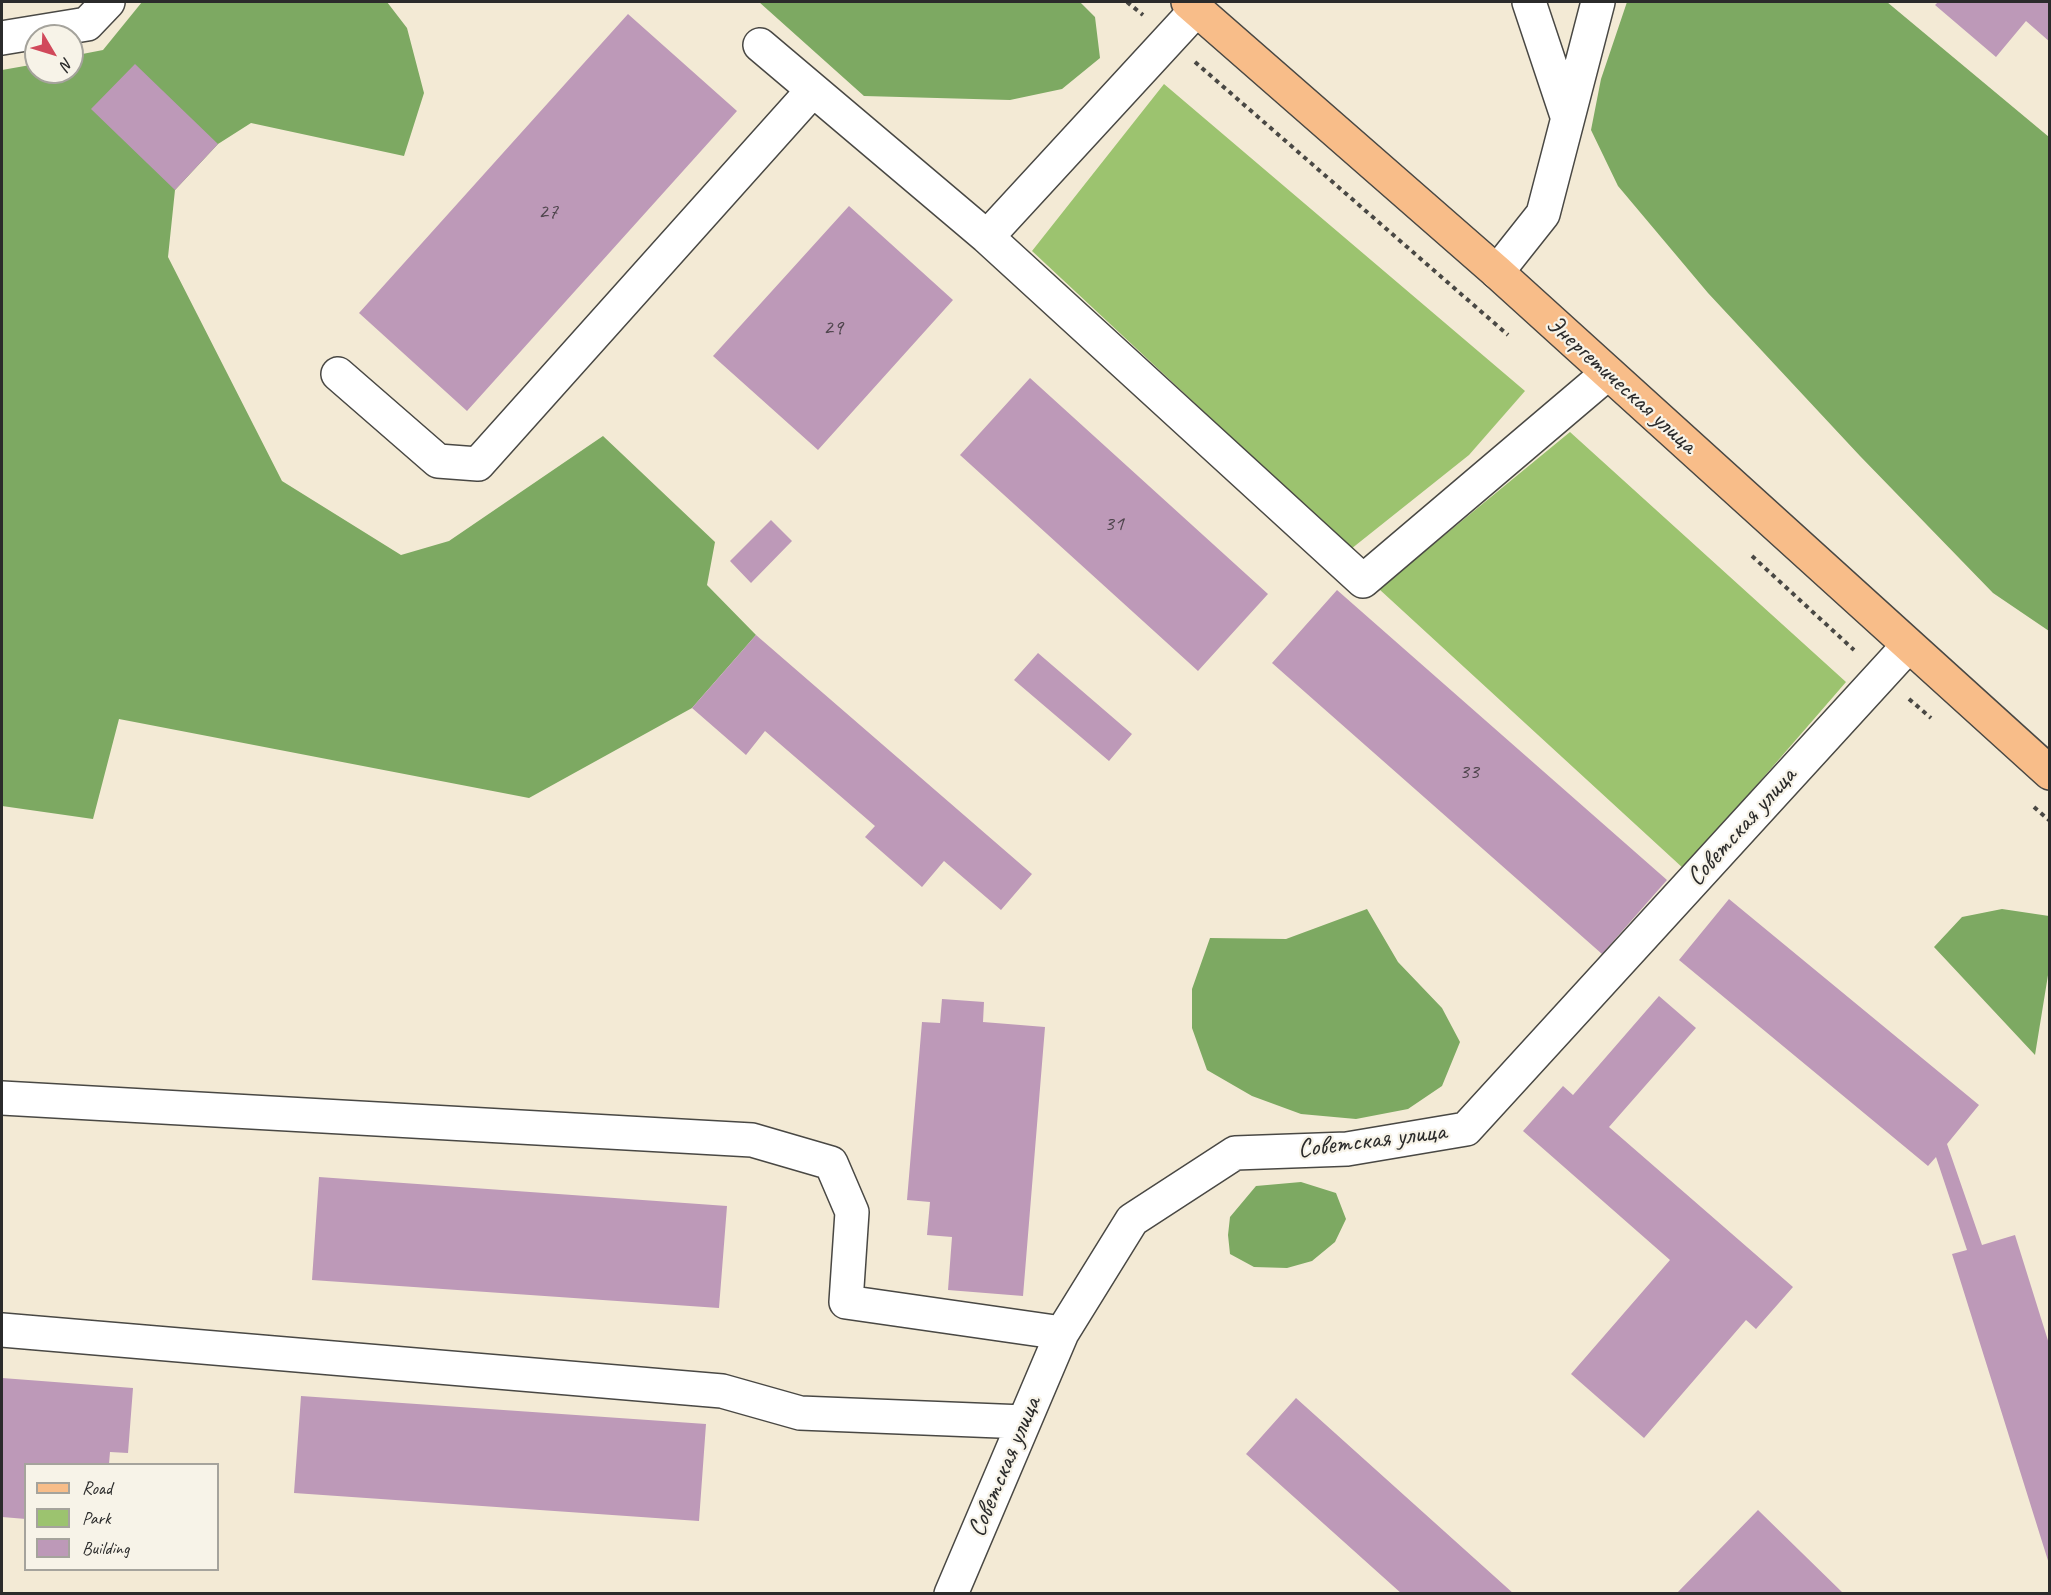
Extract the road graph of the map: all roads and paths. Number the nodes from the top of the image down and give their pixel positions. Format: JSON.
{"nodes":[{"id":1,"x":108,"y":2,"type":"edge"},
{"id":2,"x":1529,"y":2,"type":"edge"},
{"id":3,"x":1598,"y":2,"type":"edge"},
{"id":4,"x":1192,"y":5,"type":"edge"},
{"id":5,"x":2,"y":38,"type":"edge"},
{"id":6,"x":760,"y":45,"type":"dead end"},
{"id":7,"x":813,"y":90,"type":"junction"},
{"id":8,"x":1567,"y":116,"type":"junction"},
{"id":9,"x":987,"y":237,"type":"junction"},
{"id":10,"x":1497,"y":272,"type":"junction"},
{"id":11,"x":1608,"y":373,"type":"junction"},
{"id":12,"x":338,"y":374,"type":"dead end"},
{"id":13,"x":1908,"y":646,"type":"junction"},
{"id":14,"x":2049,"y":772,"type":"edge"},
{"id":15,"x":2,"y":1098,"type":"edge"},
{"id":16,"x":2,"y":1330,"type":"edge"},
{"id":17,"x":1062,"y":1333,"type":"junction"},
{"id":18,"x":1024,"y":1422,"type":"junction"},
{"id":19,"x":951,"y":1593,"type":"edge"}],
"edges":[{"from":1,"to":5,"type":"street"},
{"from":2,"to":8,"type":"street"},
{"from":3,"to":8,"type":"street"},
{"from":4,"to":9,"type":"street"},
{"from":4,"to":10,"type":"main road","name":"Энергетическая улица"},
{"from":6,"to":7,"type":"street"},
{"from":7,"to":9,"type":"street"},
{"from":7,"to":12,"type":"street"},
{"from":8,"to":10,"type":"street"},
{"from":9,"to":11,"type":"street"},
{"from":10,"to":11,"type":"main road","name":"Энергетическая улица"},
{"from":11,"to":13,"type":"main road","name":"Энергетическая улица"},
{"from":13,"to":14,"type":"main road","name":"Энергетическая улица"},
{"from":13,"to":17,"type":"street","name":"Советская улица"},
{"from":15,"to":17,"type":"street"},
{"from":16,"to":18,"type":"street"},
{"from":17,"to":18,"type":"street","name":"Советская улица"},
{"from":18,"to":19,"type":"street","name":"Советская улица"}]}
